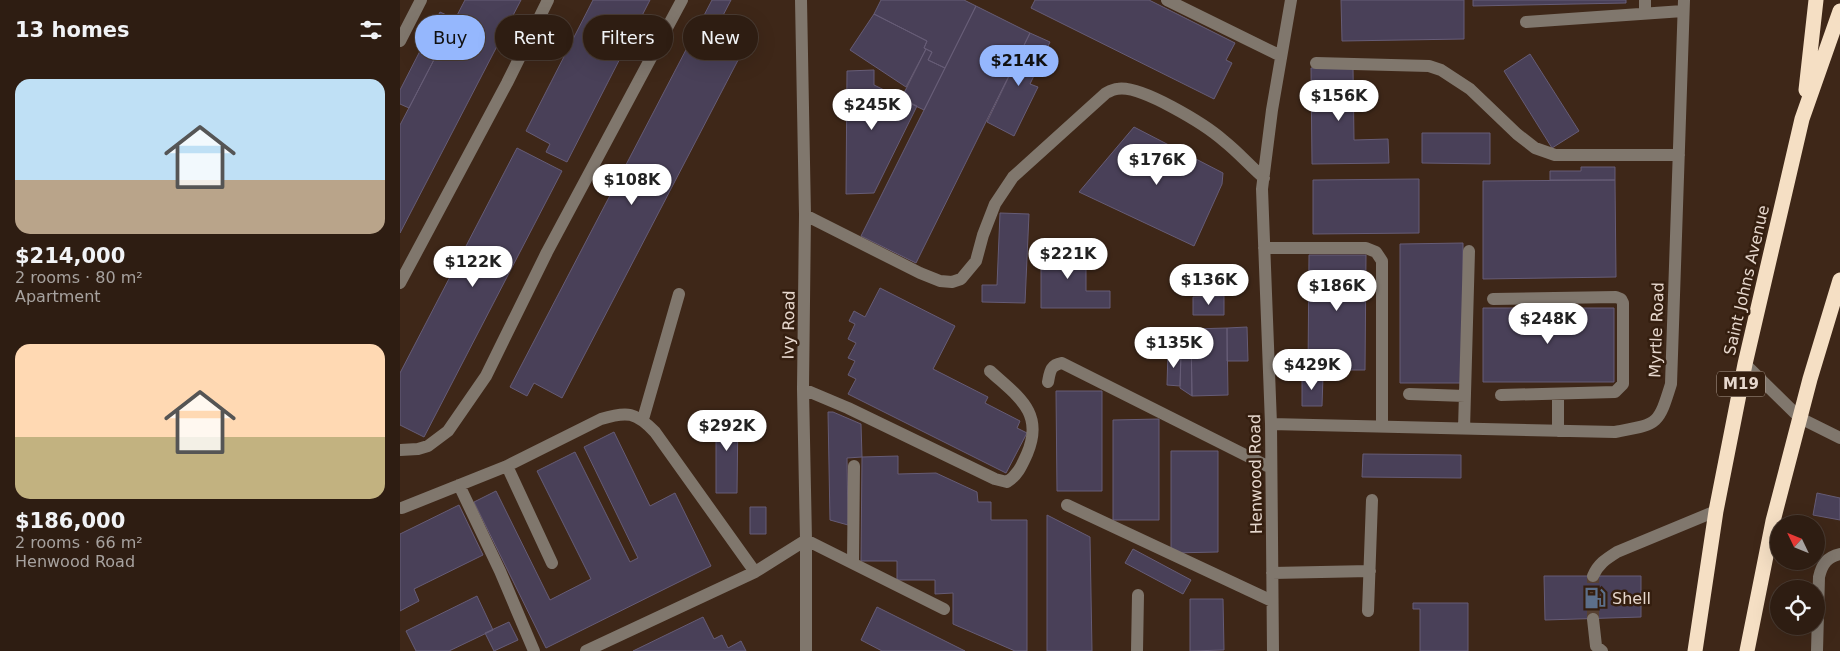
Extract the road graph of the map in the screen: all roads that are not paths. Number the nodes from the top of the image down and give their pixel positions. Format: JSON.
{"nodes":[{"id":1,"x":421,"y":0,"type":"edge"},
{"id":2,"x":548,"y":0,"type":"edge"},
{"id":3,"x":682,"y":0,"type":"edge"},
{"id":4,"x":801,"y":0,"type":"edge"},
{"id":5,"x":1167,"y":0,"type":"edge"},
{"id":6,"x":1291,"y":0,"type":"edge"},
{"id":7,"x":1645,"y":0,"type":"edge"},
{"id":8,"x":1816,"y":0,"type":"edge"},
{"id":9,"x":1684,"y":5,"type":"edge"},
{"id":10,"x":1840,"y":11,"type":"edge"},
{"id":11,"x":1645,"y":13,"type":"junction"},
{"id":12,"x":1526,"y":22,"type":"dead end"},
{"id":13,"x":400,"y":41,"type":"edge"},
{"id":14,"x":1280,"y":56,"type":"junction"},
{"id":15,"x":1316,"y":63,"type":"dead end"},
{"id":16,"x":1802,"y":119,"type":"junction"},
{"id":17,"x":1679,"y":155,"type":"junction"},
{"id":18,"x":1264,"y":178,"type":"junction"},
{"id":19,"x":805,"y":215,"type":"junction"},
{"id":20,"x":1264,"y":248,"type":"junction"},
{"id":21,"x":1469,"y":251,"type":"dead end"},
{"id":22,"x":1840,"y":280,"type":"edge"},
{"id":23,"x":400,"y":282,"type":"edge"},
{"id":24,"x":679,"y":294,"type":"dead end"},
{"id":25,"x":1493,"y":299,"type":"dead end"},
{"id":26,"x":1745,"y":364,"type":"junction"},
{"id":27,"x":990,"y":370,"type":"dead end"},
{"id":28,"x":1048,"y":382,"type":"dead end"},
{"id":29,"x":803,"y":389,"type":"junction"},
{"id":30,"x":1408,"y":394,"type":"dead end"},
{"id":31,"x":1558,"y":394,"type":"junction"},
{"id":32,"x":1501,"y":395,"type":"dead end"},
{"id":33,"x":1464,"y":396,"type":"junction"},
{"id":34,"x":1800,"y":418,"type":"junction"},
{"id":35,"x":643,"y":419,"type":"junction"},
{"id":36,"x":1271,"y":424,"type":"junction"},
{"id":37,"x":1382,"y":427,"type":"junction"},
{"id":38,"x":1464,"y":429,"type":"junction"},
{"id":39,"x":1558,"y":431,"type":"junction"},
{"id":40,"x":1840,"y":438,"type":"edge"},
{"id":41,"x":400,"y":450,"type":"edge"},
{"id":42,"x":507,"y":466,"type":"junction"},
{"id":43,"x":854,"y":466,"type":"dead end"},
{"id":44,"x":1271,"y":468,"type":"junction"},
{"id":45,"x":459,"y":486,"type":"junction"},
{"id":46,"x":1372,"y":500,"type":"dead end"},
{"id":47,"x":1066,"y":505,"type":"dead end"},
{"id":48,"x":402,"y":508,"type":"dead end"},
{"id":49,"x":1716,"y":511,"type":"junction"},
{"id":50,"x":806,"y":540,"type":"junction"},
{"id":51,"x":1840,"y":554,"type":"edge"},
{"id":52,"x":852,"y":562,"type":"junction"},
{"id":53,"x":552,"y":563,"type":"dead end"},
{"id":54,"x":1370,"y":571,"type":"junction"},
{"id":55,"x":756,"y":572,"type":"junction"},
{"id":56,"x":1272,"y":573,"type":"junction"},
{"id":57,"x":1593,"y":576,"type":"tunnel mouth"},
{"id":58,"x":1138,"y":595,"type":"dead end"},
{"id":59,"x":1272,"y":601,"type":"junction"},
{"id":60,"x":944,"y":608,"type":"dead end"},
{"id":61,"x":1368,"y":611,"type":"dead end"},
{"id":62,"x":1593,"y":619,"type":"tunnel mouth"},
{"id":63,"x":534,"y":651,"type":"edge"},
{"id":64,"x":586,"y":651,"type":"edge"},
{"id":65,"x":806,"y":651,"type":"edge"},
{"id":66,"x":1137,"y":651,"type":"edge"},
{"id":67,"x":1272,"y":651,"type":"edge"},
{"id":68,"x":1602,"y":651,"type":"edge"},
{"id":69,"x":1695,"y":651,"type":"edge"},
{"id":70,"x":1747,"y":651,"type":"edge"},
{"id":71,"x":1817,"y":651,"type":"edge"}],
"edges":[{"from":1,"to":13,"type":"street"},
{"from":2,"to":23,"type":"street"},
{"from":3,"to":41,"type":"street"},
{"from":4,"to":19,"type":"street","name":"Ivy Road"},
{"from":5,"to":14,"type":"street"},
{"from":6,"to":14,"type":"street","name":"Henwood Road"},
{"from":7,"to":11,"type":"street"},
{"from":8,"to":16,"type":"highway"},
{"from":9,"to":11,"type":"street"},
{"from":9,"to":17,"type":"street","name":"Myrtle Road"},
{"from":10,"to":16,"type":"highway","name":"Saint Johns Avenue","number":"M19"},
{"from":11,"to":12,"type":"street"},
{"from":14,"to":18,"type":"street","name":"Henwood Road"},
{"from":15,"to":17,"type":"street"},
{"from":16,"to":26,"type":"highway","name":"Saint Johns Avenue","number":"M19"},
{"from":17,"to":39,"type":"street","name":"Myrtle Road"},
{"from":18,"to":19,"type":"street"},
{"from":18,"to":20,"type":"street","name":"Henwood Road"},
{"from":19,"to":29,"type":"street","name":"Ivy Road"},
{"from":20,"to":36,"type":"street","name":"Henwood Road"},
{"from":20,"to":37,"type":"street"},
{"from":21,"to":33,"type":"street"},
{"from":22,"to":34,"type":"highway"},
{"from":24,"to":35,"type":"street"},
{"from":25,"to":31,"type":"street"},
{"from":26,"to":34,"type":"street"},
{"from":26,"to":49,"type":"highway","name":"Saint Johns Avenue","number":"M19"},
{"from":27,"to":29,"type":"street"},
{"from":28,"to":44,"type":"street"},
{"from":29,"to":50,"type":"street","name":"Ivy Road"},
{"from":30,"to":33,"type":"street"},
{"from":31,"to":32,"type":"street"},
{"from":31,"to":39,"type":"street"},
{"from":33,"to":38,"type":"street"},
{"from":34,"to":40,"type":"street"},
{"from":34,"to":70,"type":"highway"},
{"from":35,"to":42,"type":"street"},
{"from":35,"to":55,"type":"street"},
{"from":36,"to":37,"type":"street","name":"Myrtle Road"},
{"from":36,"to":44,"type":"street","name":"Henwood Road"},
{"from":37,"to":38,"type":"street","name":"Myrtle Road"},
{"from":38,"to":39,"type":"street","name":"Myrtle Road"},
{"from":42,"to":45,"type":"street"},
{"from":42,"to":53,"type":"street"},
{"from":43,"to":52,"type":"street"},
{"from":44,"to":56,"type":"street","name":"Henwood Road"},
{"from":45,"to":48,"type":"street"},
{"from":45,"to":63,"type":"street"},
{"from":46,"to":54,"type":"street"},
{"from":47,"to":59,"type":"street"},
{"from":49,"to":57,"type":"street"},
{"from":49,"to":69,"type":"highway","name":"Saint Johns Avenue","number":"M19"},
{"from":50,"to":52,"type":"street"},
{"from":50,"to":55,"type":"street"},
{"from":50,"to":65,"type":"street","name":"Ivy Road"},
{"from":51,"to":71,"type":"street"},
{"from":52,"to":60,"type":"street"},
{"from":54,"to":56,"type":"street"},
{"from":54,"to":61,"type":"street"},
{"from":55,"to":64,"type":"street"},
{"from":56,"to":59,"type":"street","name":"Henwood Road"},
{"from":58,"to":66,"type":"street"},
{"from":59,"to":67,"type":"street","name":"Henwood Road"},
{"from":62,"to":68,"type":"street"}]}
